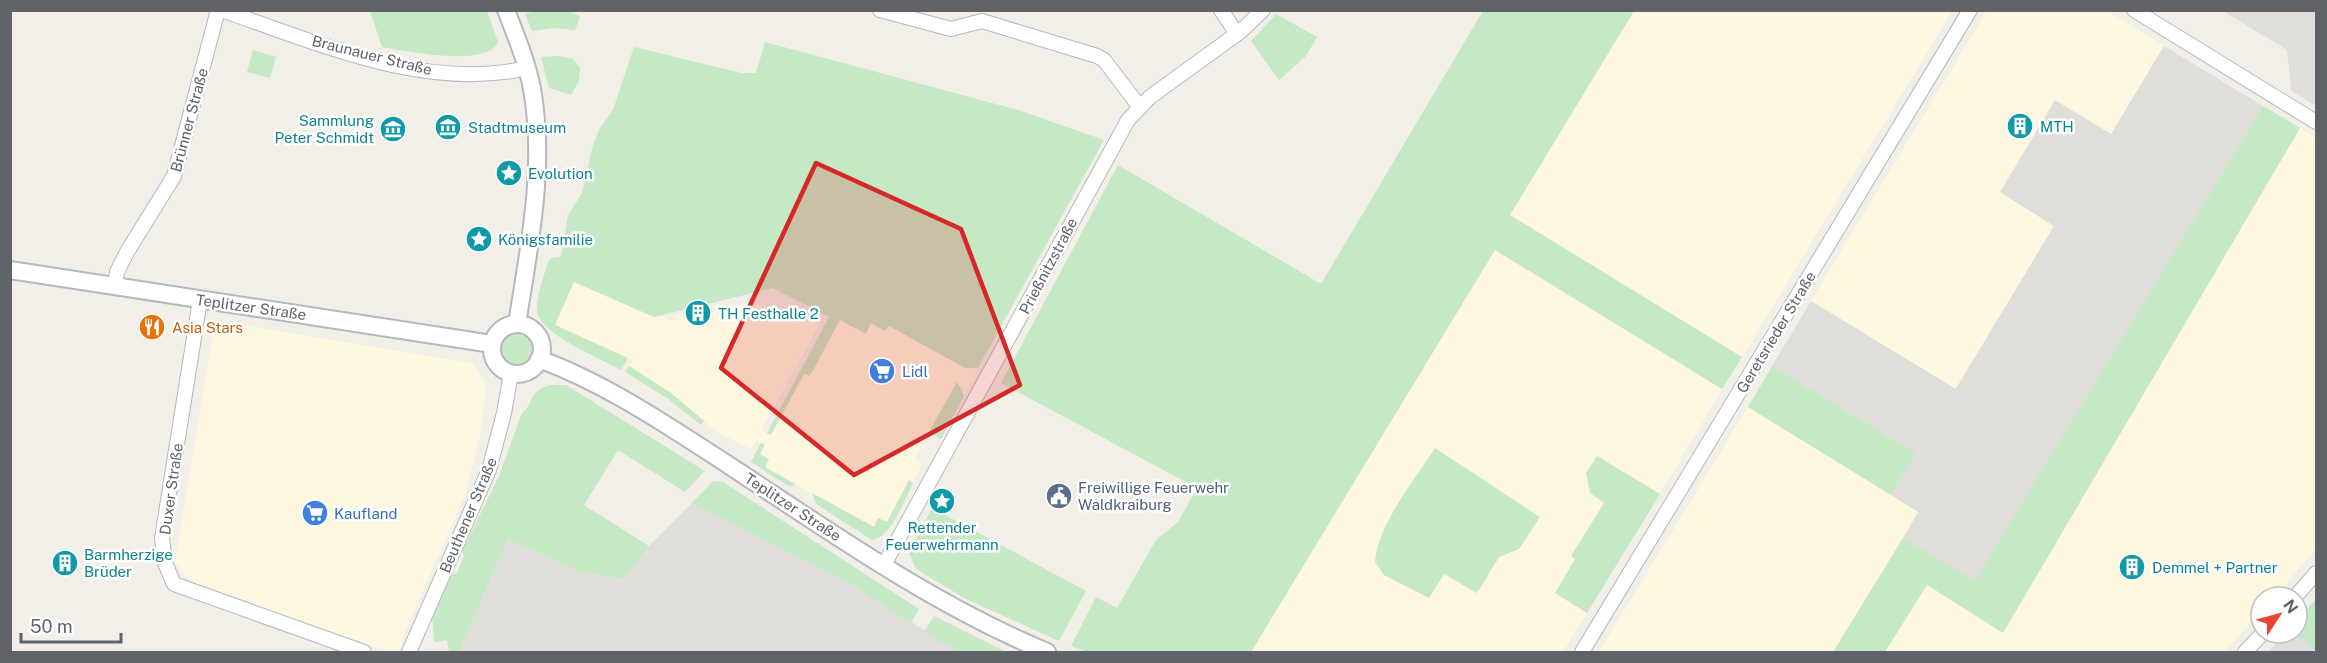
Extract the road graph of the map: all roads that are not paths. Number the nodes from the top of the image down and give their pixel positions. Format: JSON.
{"nodes":[{"id":1,"x":219,"y":10,"type":"edge"},
{"id":2,"x":506,"y":10,"type":"edge"},
{"id":3,"x":880,"y":10,"type":"edge"},
{"id":4,"x":1221,"y":10,"type":"edge"},
{"id":5,"x":1263,"y":10,"type":"edge"},
{"id":6,"x":1970,"y":10,"type":"edge"},
{"id":7,"x":2134,"y":10,"type":"edge"},
{"id":8,"x":984,"y":16,"type":"edge"},
{"id":9,"x":1237,"y":34,"type":"junction"},
{"id":10,"x":527,"y":68,"type":"junction"},
{"id":11,"x":1139,"y":106,"type":"junction"},
{"id":12,"x":2316,"y":122,"type":"edge"},
{"id":13,"x":10,"y":270,"type":"edge"},
{"id":14,"x":115,"y":287,"type":"junction"},
{"id":15,"x":200,"y":300,"type":"junction"},
{"id":16,"x":517,"y":324,"type":"junction"},
{"id":17,"x":492,"y":344,"type":"junction"},
{"id":18,"x":539,"y":359,"type":"junction"},
{"id":19,"x":511,"y":373,"type":"junction"},
{"id":20,"x":884,"y":565,"type":"junction"},
{"id":21,"x":2316,"y":573,"type":"edge"},
{"id":22,"x":2306,"y":585,"type":"edge"},
{"id":23,"x":364,"y":652,"type":"edge"},
{"id":24,"x":409,"y":652,"type":"edge"},
{"id":25,"x":1047,"y":652,"type":"edge"},
{"id":26,"x":1582,"y":652,"type":"edge"}],
"edges":[{"from":1,"to":10,"type":"street","name":"Braunauer Straße"},
{"from":1,"to":14,"type":"street","name":"Brünner Straße"},
{"from":2,"to":10,"type":"street"},
{"from":3,"to":8,"type":"street"},
{"from":4,"to":9,"type":"street"},
{"from":5,"to":9,"type":"street","name":"Prießnitzstraße"},
{"from":6,"to":26,"type":"street","name":"Geretsrieder Straße"},
{"from":7,"to":12,"type":"street"},
{"from":8,"to":11,"type":"street"},
{"from":9,"to":11,"type":"street","name":"Prießnitzstraße"},
{"from":10,"to":16,"type":"street"},
{"from":11,"to":20,"type":"street","name":"Prießnitzstraße"},
{"from":13,"to":14,"type":"street","name":"Teplitzer Straße"},
{"from":14,"to":15,"type":"street","name":"Teplitzer Straße"},
{"from":15,"to":17,"type":"street","name":"Teplitzer Straße"},
{"from":15,"to":23,"type":"street","name":"Duxer Straße"},
{"from":16,"to":17,"type":"street"},
{"from":16,"to":18,"type":"street"},
{"from":17,"to":19,"type":"street"},
{"from":18,"to":19,"type":"street"},
{"from":18,"to":20,"type":"street","name":"Teplitzer Straße"},
{"from":19,"to":24,"type":"street","name":"Beuthener Straße"},
{"from":20,"to":25,"type":"street","name":"Teplitzer Straße"},
{"from":21,"to":22,"type":"street"}]}
